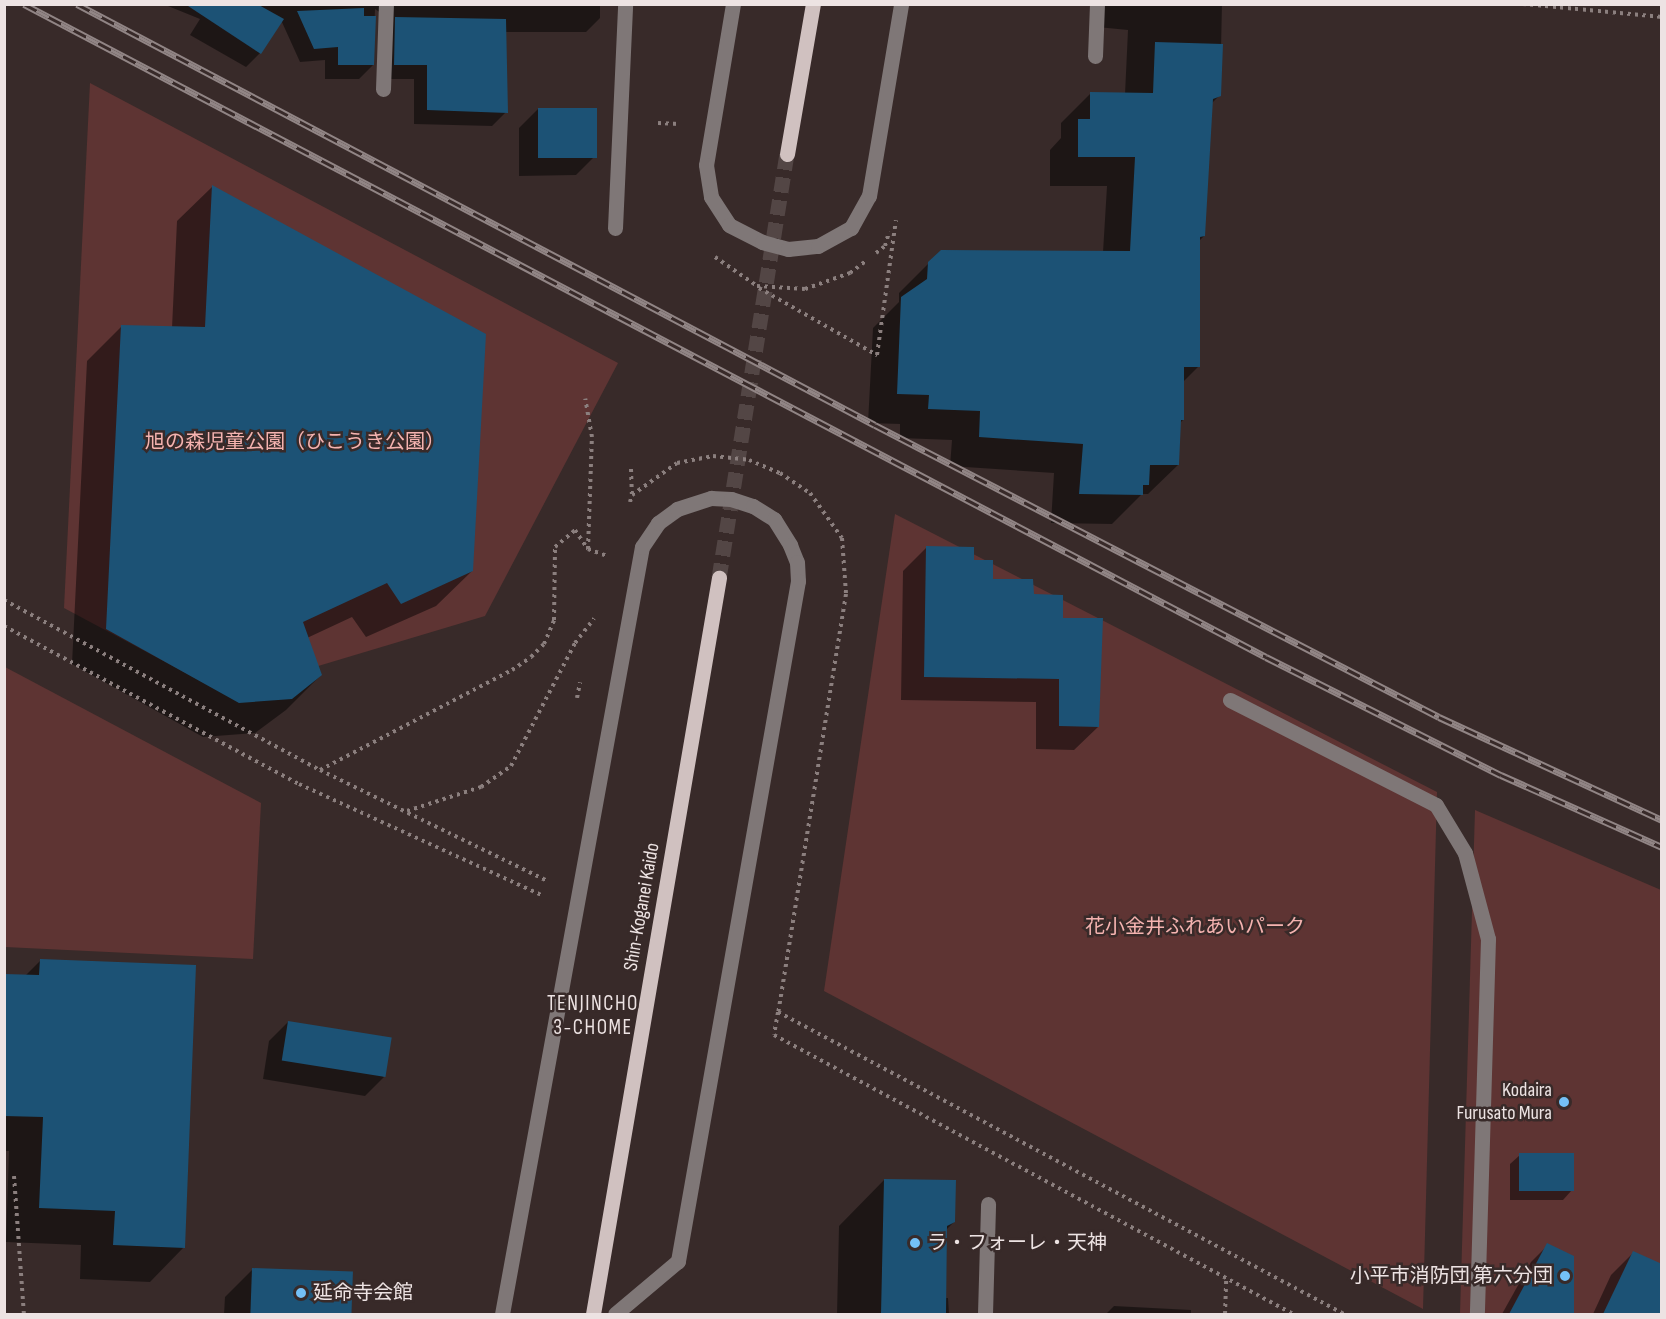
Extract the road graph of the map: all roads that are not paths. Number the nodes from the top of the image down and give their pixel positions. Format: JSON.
{"nodes":[{"id":1,"x":386,"y":4,"type":"edge"},
{"id":2,"x":625,"y":4,"type":"edge"},
{"id":3,"x":733,"y":4,"type":"edge"},
{"id":4,"x":813,"y":4,"type":"edge"},
{"id":5,"x":901,"y":4,"type":"edge"},
{"id":6,"x":1097,"y":4,"type":"edge"},
{"id":7,"x":1095,"y":56,"type":"dead end"},
{"id":8,"x":383,"y":89,"type":"dead end"},
{"id":9,"x":788,"y":154,"type":"tunnel mouth"},
{"id":10,"x":615,"y":228,"type":"dead end"},
{"id":11,"x":719,"y":578,"type":"tunnel mouth"},
{"id":12,"x":1230,"y":700,"type":"dead end"},
{"id":13,"x":988,"y":1204,"type":"dead end"},
{"id":14,"x":502,"y":1314,"type":"edge"},
{"id":15,"x":593,"y":1314,"type":"edge"},
{"id":16,"x":615,"y":1314,"type":"edge"},
{"id":17,"x":985,"y":1314,"type":"edge"},
{"id":18,"x":1477,"y":1314,"type":"edge"}],
"edges":[{"from":1,"to":8,"type":"street"},
{"from":2,"to":10,"type":"street"},
{"from":3,"to":5,"type":"street"},
{"from":4,"to":9,"type":"main road"},
{"from":6,"to":7,"type":"street"},
{"from":11,"to":15,"type":"main road","name":"Shin-Koganei Kaido"},
{"from":12,"to":18,"type":"street"},
{"from":13,"to":17,"type":"street"},
{"from":14,"to":16,"type":"street"}]}
